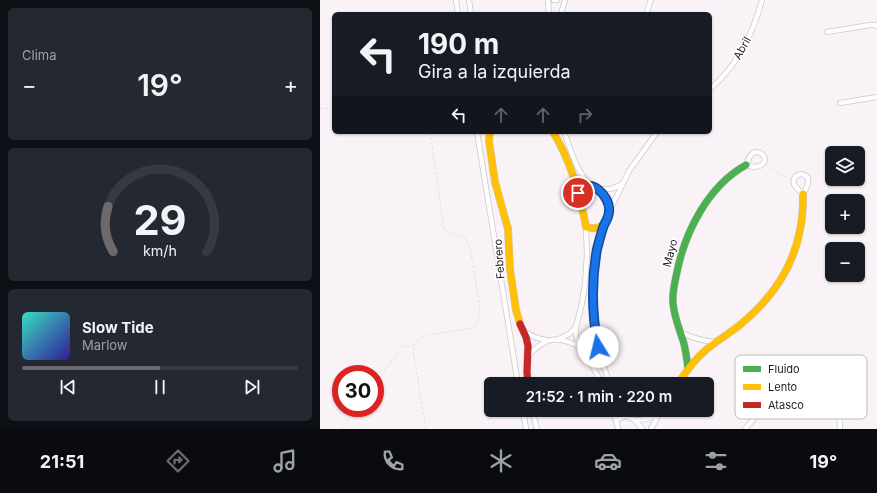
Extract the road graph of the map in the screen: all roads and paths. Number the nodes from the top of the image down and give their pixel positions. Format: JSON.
{"nodes":[{"id":1,"x":456,"y":0,"type":"edge"},
{"id":2,"x":469,"y":0,"type":"edge"},
{"id":3,"x":548,"y":0,"type":"edge"},
{"id":4,"x":565,"y":0,"type":"edge"},
{"id":5,"x":651,"y":0,"type":"edge"},
{"id":6,"x":762,"y":0,"type":"edge"},
{"id":7,"x":458,"y":12,"type":"edge"},
{"id":8,"x":471,"y":12,"type":"edge"},
{"id":9,"x":549,"y":12,"type":"edge"},
{"id":10,"x":562,"y":12,"type":"edge"},
{"id":11,"x":647,"y":12,"type":"edge"},
{"id":12,"x":877,"y":26,"type":"edge"},
{"id":13,"x":827,"y":32,"type":"dead end"},
{"id":14,"x":712,"y":87,"type":"edge"},
{"id":15,"x":877,"y":97,"type":"edge"},
{"id":16,"x":840,"y":103,"type":"dead end"},
{"id":17,"x":332,"y":107,"type":"edge"},
{"id":18,"x":320,"y":109,"type":"edge"},
{"id":19,"x":430,"y":134,"type":"edge"},
{"id":20,"x":477,"y":134,"type":"edge"},
{"id":21,"x":490,"y":134,"type":"edge"},
{"id":22,"x":555,"y":134,"type":"edge"},
{"id":23,"x":565,"y":134,"type":"edge"},
{"id":24,"x":650,"y":134,"type":"edge"},
{"id":25,"x":656,"y":134,"type":"edge"},
{"id":26,"x":651,"y":140,"type":"junction"},
{"id":27,"x":746,"y":165,"type":"junction"},
{"id":28,"x":762,"y":165,"type":"junction"},
{"id":29,"x":793,"y":181,"type":"junction"},
{"id":30,"x":622,"y":184,"type":"junction"},
{"id":31,"x":591,"y":186,"type":"junction"},
{"id":32,"x":598,"y":189,"type":"junction"},
{"id":33,"x":578,"y":193,"type":"junction"},
{"id":34,"x":803,"y":194,"type":"junction"},
{"id":35,"x":610,"y":210,"type":"junction"},
{"id":36,"x":604,"y":226,"type":"junction"},
{"id":37,"x":586,"y":227,"type":"junction"},
{"id":38,"x":582,"y":303,"type":"junction"},
{"id":39,"x":593,"y":304,"type":"junction"},
{"id":40,"x":576,"y":327,"type":"junction"},
{"id":41,"x":523,"y":330,"type":"junction"},
{"id":42,"x":680,"y":332,"type":"junction"},
{"id":43,"x":559,"y":339,"type":"junction"},
{"id":44,"x":547,"y":340,"type":"junction"},
{"id":45,"x":716,"y":342,"type":"junction"},
{"id":46,"x":415,"y":346,"type":"junction"},
{"id":47,"x":580,"y":347,"type":"junction"},
{"id":48,"x":528,"y":356,"type":"junction"},
{"id":49,"x":602,"y":363,"type":"junction"},
{"id":50,"x":593,"y":368,"type":"junction"},
{"id":51,"x":688,"y":368,"type":"junction"},
{"id":52,"x":384,"y":371,"type":"edge"},
{"id":53,"x":517,"y":377,"type":"edge"},
{"id":54,"x":527,"y":377,"type":"edge"},
{"id":55,"x":598,"y":377,"type":"edge"},
{"id":56,"x":607,"y":377,"type":"edge"},
{"id":57,"x":682,"y":377,"type":"edge"},
{"id":58,"x":350,"y":417,"type":"edge"},
{"id":59,"x":524,"y":417,"type":"edge"},
{"id":60,"x":534,"y":417,"type":"edge"},
{"id":61,"x":615,"y":417,"type":"edge"},
{"id":62,"x":624,"y":417,"type":"edge"},
{"id":63,"x":628,"y":417,"type":"edge"},
{"id":64,"x":652,"y":417,"type":"edge"},
{"id":65,"x":657,"y":417,"type":"edge"},
{"id":66,"x":754,"y":419,"type":"edge"},
{"id":67,"x":839,"y":419,"type":"edge"},
{"id":68,"x":616,"y":420,"type":"junction"},
{"id":69,"x":635,"y":420,"type":"junction"},
{"id":70,"x":341,"y":429,"type":"edge"},
{"id":71,"x":426,"y":429,"type":"edge"},
{"id":72,"x":526,"y":429,"type":"edge"},
{"id":73,"x":537,"y":429,"type":"edge"},
{"id":74,"x":618,"y":429,"type":"edge"},
{"id":75,"x":642,"y":429,"type":"edge"},
{"id":76,"x":651,"y":429,"type":"edge"},
{"id":77,"x":745,"y":429,"type":"edge"},
{"id":78,"x":840,"y":429,"type":"edge"}],
"edges":[{"from":1,"to":7,"type":"street"},
{"from":2,"to":8,"type":"street"},
{"from":3,"to":9,"type":"street"},
{"from":4,"to":10,"type":"street"},
{"from":5,"to":11,"type":"street"},
{"from":6,"to":14,"type":"street","name":"Abril"},
{"from":12,"to":13,"type":"street"},
{"from":15,"to":16,"type":"street"},
{"from":17,"to":18,"type":"path"},
{"from":19,"to":46,"type":"path"},
{"from":20,"to":53,"type":"street"},
{"from":21,"to":41,"type":"street","name":"Febrero"},
{"from":22,"to":33,"type":"street"},
{"from":23,"to":31,"type":"street"},
{"from":24,"to":26,"type":"street"},
{"from":25,"to":26,"type":"street"},
{"from":26,"to":30,"type":"street"},
{"from":27,"to":28,"type":"street"},
{"from":27,"to":28,"type":"street"},
{"from":27,"to":42,"type":"street","name":"Mayo"},
{"from":28,"to":29,"type":"path"},
{"from":29,"to":34,"type":"street"},
{"from":29,"to":34,"type":"street"},
{"from":30,"to":32,"type":"street"},
{"from":30,"to":35,"type":"street"},
{"from":31,"to":32,"type":"street"},
{"from":31,"to":33,"type":"street"},
{"from":32,"to":35,"type":"street"},
{"from":33,"to":37,"type":"street"},
{"from":34,"to":45,"type":"street"},
{"from":35,"to":36,"type":"street"},
{"from":36,"to":37,"type":"street"},
{"from":36,"to":39,"type":"street"},
{"from":37,"to":38,"type":"street"},
{"from":38,"to":39,"type":"street"},
{"from":38,"to":40,"type":"street"},
{"from":39,"to":49,"type":"street"},
{"from":40,"to":43,"type":"street"},
{"from":40,"to":47,"type":"street"},
{"from":41,"to":44,"type":"street"},
{"from":41,"to":48,"type":"street","name":"Febrero"},
{"from":42,"to":45,"type":"street"},
{"from":42,"to":51,"type":"street","name":"Mayo"},
{"from":43,"to":44,"type":"street"},
{"from":43,"to":47,"type":"street"},
{"from":44,"to":48,"type":"street"},
{"from":45,"to":51,"type":"street"},
{"from":46,"to":52,"type":"path"},
{"from":46,"to":71,"type":"path"},
{"from":47,"to":50,"type":"street"},
{"from":48,"to":54,"type":"street","name":"Febrero"},
{"from":49,"to":50,"type":"street"},
{"from":49,"to":56,"type":"street"},
{"from":50,"to":55,"type":"street"},
{"from":51,"to":57,"type":"street"},
{"from":58,"to":70,"type":"path"},
{"from":59,"to":72,"type":"street"},
{"from":60,"to":73,"type":"street"},
{"from":61,"to":68,"type":"street"},
{"from":62,"to":68,"type":"street"},
{"from":63,"to":69,"type":"street"},
{"from":64,"to":69,"type":"street"},
{"from":65,"to":76,"type":"street"},
{"from":66,"to":77,"type":"street"},
{"from":67,"to":78,"type":"street"},
{"from":68,"to":74,"type":"street"},
{"from":69,"to":75,"type":"street"}]}
